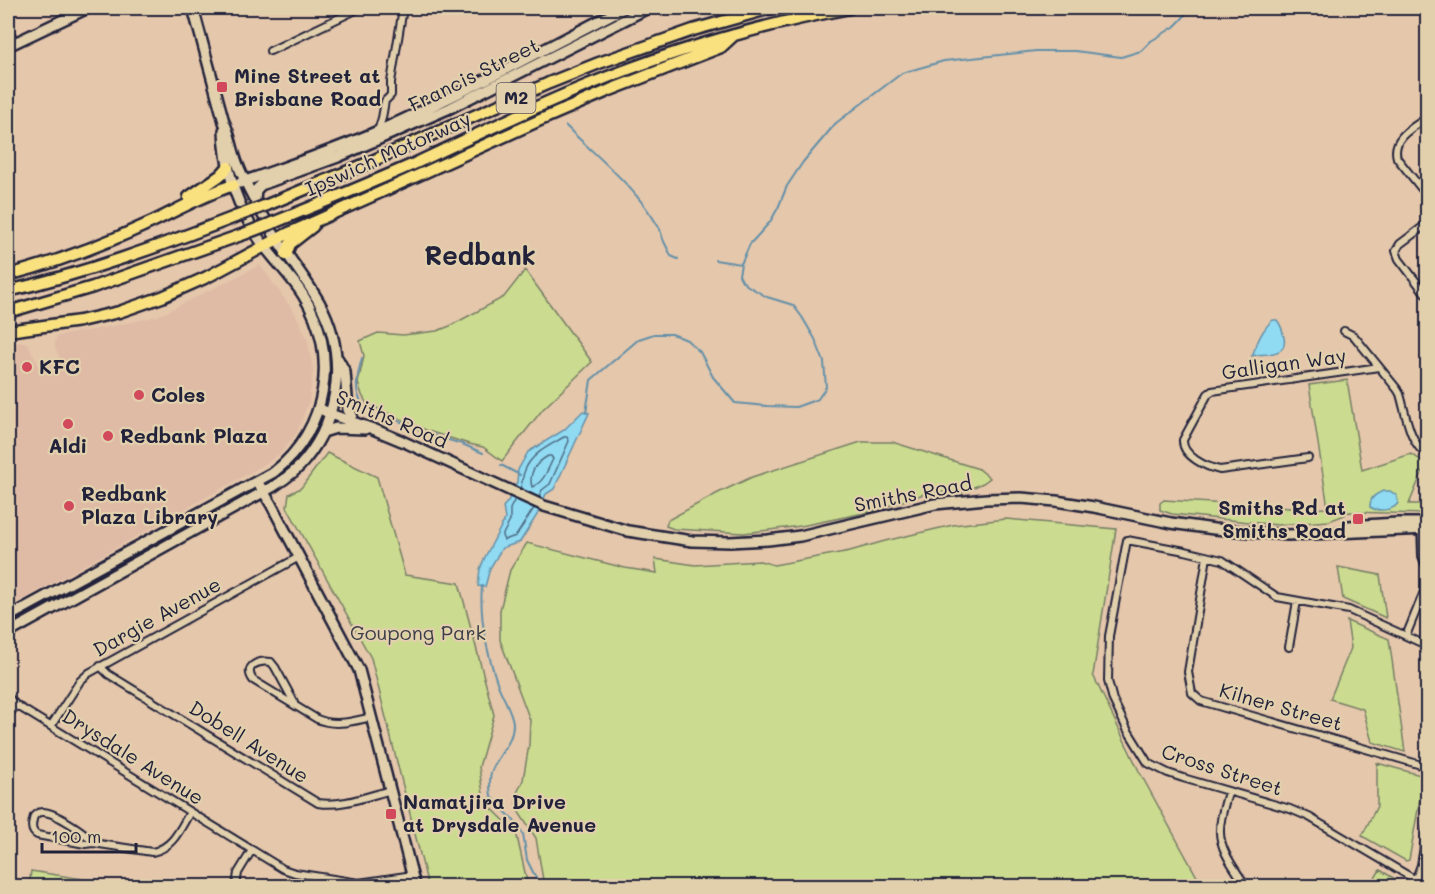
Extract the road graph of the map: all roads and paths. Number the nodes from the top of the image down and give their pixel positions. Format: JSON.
{"nodes":[{"id":1,"x":88,"y":8,"type":"edge"},
{"id":2,"x":193,"y":8,"type":"edge"},
{"id":3,"x":360,"y":8,"type":"edge"},
{"id":4,"x":403,"y":8,"type":"edge"},
{"id":5,"x":493,"y":8,"type":"edge"},
{"id":6,"x":508,"y":8,"type":"edge"},
{"id":7,"x":624,"y":8,"type":"edge"},
{"id":8,"x":648,"y":8,"type":"edge"},
{"id":9,"x":771,"y":8,"type":"edge"},
{"id":10,"x":850,"y":8,"type":"edge"},
{"id":11,"x":8,"y":27,"type":"edge"},
{"id":12,"x":734,"y":35,"type":"junction"},
{"id":13,"x":11,"y":44,"type":"edge"},
{"id":14,"x":270,"y":51,"type":"dead end"},
{"id":15,"x":1428,"y":117,"type":"edge"},
{"id":16,"x":224,"y":122,"type":"junction"},
{"id":17,"x":378,"y":131,"type":"junction"},
{"id":18,"x":228,"y":167,"type":"junction"},
{"id":19,"x":245,"y":181,"type":"junction"},
{"id":20,"x":232,"y":185,"type":"junction"},
{"id":21,"x":1428,"y":197,"type":"edge"},
{"id":22,"x":255,"y":200,"type":"junction"},
{"id":23,"x":189,"y":204,"type":"junction"},
{"id":24,"x":319,"y":219,"type":"junction"},
{"id":25,"x":1428,"y":223,"type":"edge"},
{"id":26,"x":276,"y":239,"type":"junction"},
{"id":27,"x":264,"y":246,"type":"junction"},
{"id":28,"x":286,"y":255,"type":"junction"},
{"id":29,"x":8,"y":275,"type":"edge"},
{"id":30,"x":8,"y":291,"type":"edge"},
{"id":31,"x":1428,"y":297,"type":"edge"},
{"id":32,"x":8,"y":312,"type":"edge"},
{"id":33,"x":8,"y":331,"type":"edge"},
{"id":34,"x":1344,"y":331,"type":"dead end"},
{"id":35,"x":336,"y":355,"type":"junction"},
{"id":36,"x":1379,"y":367,"type":"junction"},
{"id":37,"x":319,"y":408,"type":"junction"},
{"id":38,"x":331,"y":412,"type":"junction"},
{"id":39,"x":352,"y":416,"type":"junction"},
{"id":40,"x":373,"y":429,"type":"junction"},
{"id":41,"x":323,"y":432,"type":"junction"},
{"id":42,"x":1428,"y":456,"type":"edge"},
{"id":43,"x":1308,"y":458,"type":"dead end"},
{"id":44,"x":257,"y":482,"type":"junction"},
{"id":45,"x":508,"y":487,"type":"junction"},
{"id":46,"x":264,"y":493,"type":"junction"},
{"id":47,"x":1425,"y":526,"type":"edge"},
{"id":48,"x":299,"y":557,"type":"junction"},
{"id":49,"x":1207,"y":557,"type":"junction"},
{"id":50,"x":1428,"y":566,"type":"edge"},
{"id":51,"x":1428,"y":585,"type":"edge"},
{"id":52,"x":1297,"y":600,"type":"junction"},
{"id":53,"x":8,"y":617,"type":"edge"},
{"id":54,"x":8,"y":633,"type":"edge"},
{"id":55,"x":1406,"y":636,"type":"junction"},
{"id":56,"x":1289,"y":646,"type":"dead end"},
{"id":57,"x":1428,"y":646,"type":"edge"},
{"id":58,"x":100,"y":666,"type":"junction"},
{"id":59,"x":8,"y":697,"type":"edge"},
{"id":60,"x":294,"y":704,"type":"junction"},
{"id":61,"x":16,"y":705,"type":"junction"},
{"id":62,"x":8,"y":716,"type":"edge"},
{"id":63,"x":372,"y":717,"type":"junction"},
{"id":64,"x":51,"y":726,"type":"junction"},
{"id":65,"x":1428,"y":767,"type":"edge"},
{"id":66,"x":391,"y":790,"type":"junction"},
{"id":67,"x":1228,"y":792,"type":"junction"},
{"id":68,"x":190,"y":812,"type":"junction"},
{"id":69,"x":1428,"y":822,"type":"edge"},
{"id":70,"x":93,"y":843,"type":"junction"},
{"id":71,"x":252,"y":850,"type":"junction"},
{"id":72,"x":413,"y":875,"type":"junction"},
{"id":73,"x":1415,"y":880,"type":"junction"},
{"id":74,"x":236,"y":886,"type":"edge"},
{"id":75,"x":415,"y":886,"type":"edge"},
{"id":76,"x":1246,"y":886,"type":"edge"},
{"id":77,"x":1426,"y":886,"type":"edge"}],
"edges":[{"from":1,"to":13,"type":"main road"},
{"from":2,"to":16,"type":"main road"},
{"from":3,"to":14,"type":"street"},
{"from":4,"to":17,"type":"street"},
{"from":5,"to":6,"type":"street"},
{"from":7,"to":17,"type":"main road","name":"Francis Street"},
{"from":8,"to":22,"type":"main road","name":"Francis Street"},
{"from":9,"to":30,"type":"highway","name":"Ipswich Motorway","number":"M2","bridge":true},
{"from":10,"to":12,"type":"highway","name":"Ipswich Motorway","number":"M2"},
{"from":11,"to":13,"type":"street"},
{"from":12,"to":24,"type":"highway"},
{"from":12,"to":32,"type":"highway","name":"Ipswich Motorway","number":"M2","bridge":true},
{"from":15,"to":21,"type":"street"},
{"from":16,"to":18,"type":"main road"},
{"from":16,"to":19,"type":"main road"},
{"from":17,"to":19,"type":"main road","name":"Francis Street"},
{"from":18,"to":20,"type":"main road"},
{"from":18,"to":23,"type":"highway"},
{"from":19,"to":20,"type":"main road","name":"Francis Street"},
{"from":19,"to":22,"type":"main road"},
{"from":20,"to":23,"type":"highway"},
{"from":20,"to":27,"type":"main road"},
{"from":22,"to":26,"type":"main road"},
{"from":23,"to":29,"type":"highway"},
{"from":24,"to":26,"type":"highway"},
{"from":24,"to":28,"type":"highway"},
{"from":25,"to":31,"type":"street"},
{"from":26,"to":27,"type":"highway"},
{"from":26,"to":28,"type":"main road"},
{"from":27,"to":33,"type":"highway"},
{"from":27,"to":37,"type":"main road"},
{"from":28,"to":35,"type":"main road"},
{"from":34,"to":36,"type":"street"},
{"from":35,"to":38,"type":"main road"},
{"from":35,"to":39,"type":"main road"},
{"from":36,"to":42,"type":"street"},
{"from":36,"to":43,"type":"street","name":"Galligan Way"},
{"from":37,"to":38,"type":"main road","name":"Smiths Road"},
{"from":37,"to":44,"type":"main road"},
{"from":38,"to":39,"type":"main road","name":"Smiths Road"},
{"from":38,"to":40,"type":"main road","name":"Smiths Road"},
{"from":38,"to":41,"type":"main road"},
{"from":39,"to":45,"type":"main road","name":"Smiths Road"},
{"from":40,"to":41,"type":"main road"},
{"from":40,"to":45,"type":"main road","name":"Smiths Road"},
{"from":41,"to":46,"type":"main road"},
{"from":44,"to":46,"type":"main road"},
{"from":44,"to":53,"type":"main road"},
{"from":45,"to":47,"type":"main road","name":"Smiths Road"},
{"from":46,"to":48,"type":"main road"},
{"from":46,"to":54,"type":"main road"},
{"from":47,"to":50,"type":"main road","name":"Smiths Road"},
{"from":48,"to":58,"type":"street","name":"Dargie Avenue"},
{"from":48,"to":63,"type":"main road"},
{"from":49,"to":52,"type":"street"},
{"from":49,"to":65,"type":"street","name":"Kilner Street"},
{"from":49,"to":67,"type":"street","name":"Cross Street"},
{"from":51,"to":55,"type":"street"},
{"from":52,"to":55,"type":"street"},
{"from":52,"to":56,"type":"street"},
{"from":55,"to":57,"type":"street"},
{"from":58,"to":64,"type":"street","name":"Dargie Avenue"},
{"from":58,"to":66,"type":"street","name":"Dobell Avenue"},
{"from":59,"to":61,"type":"street","name":"Drysdale Avenue"},
{"from":60,"to":60,"type":"street"},
{"from":60,"to":63,"type":"street"},
{"from":61,"to":62,"type":"street"},
{"from":61,"to":64,"type":"street","name":"Drysdale Avenue"},
{"from":63,"to":66,"type":"main road"},
{"from":64,"to":68,"type":"street","name":"Drysdale Avenue"},
{"from":66,"to":72,"type":"main road"},
{"from":67,"to":73,"type":"street","name":"Cross Street"},
{"from":67,"to":76,"type":"street"},
{"from":68,"to":70,"type":"street"},
{"from":68,"to":71,"type":"street","name":"Drysdale Avenue"},
{"from":69,"to":73,"type":"street"},
{"from":70,"to":70,"type":"street"},
{"from":71,"to":72,"type":"street","name":"Drysdale Avenue"},
{"from":71,"to":74,"type":"street"},
{"from":72,"to":75,"type":"main road"},
{"from":73,"to":77,"type":"street","name":"Cross Street"}]}
